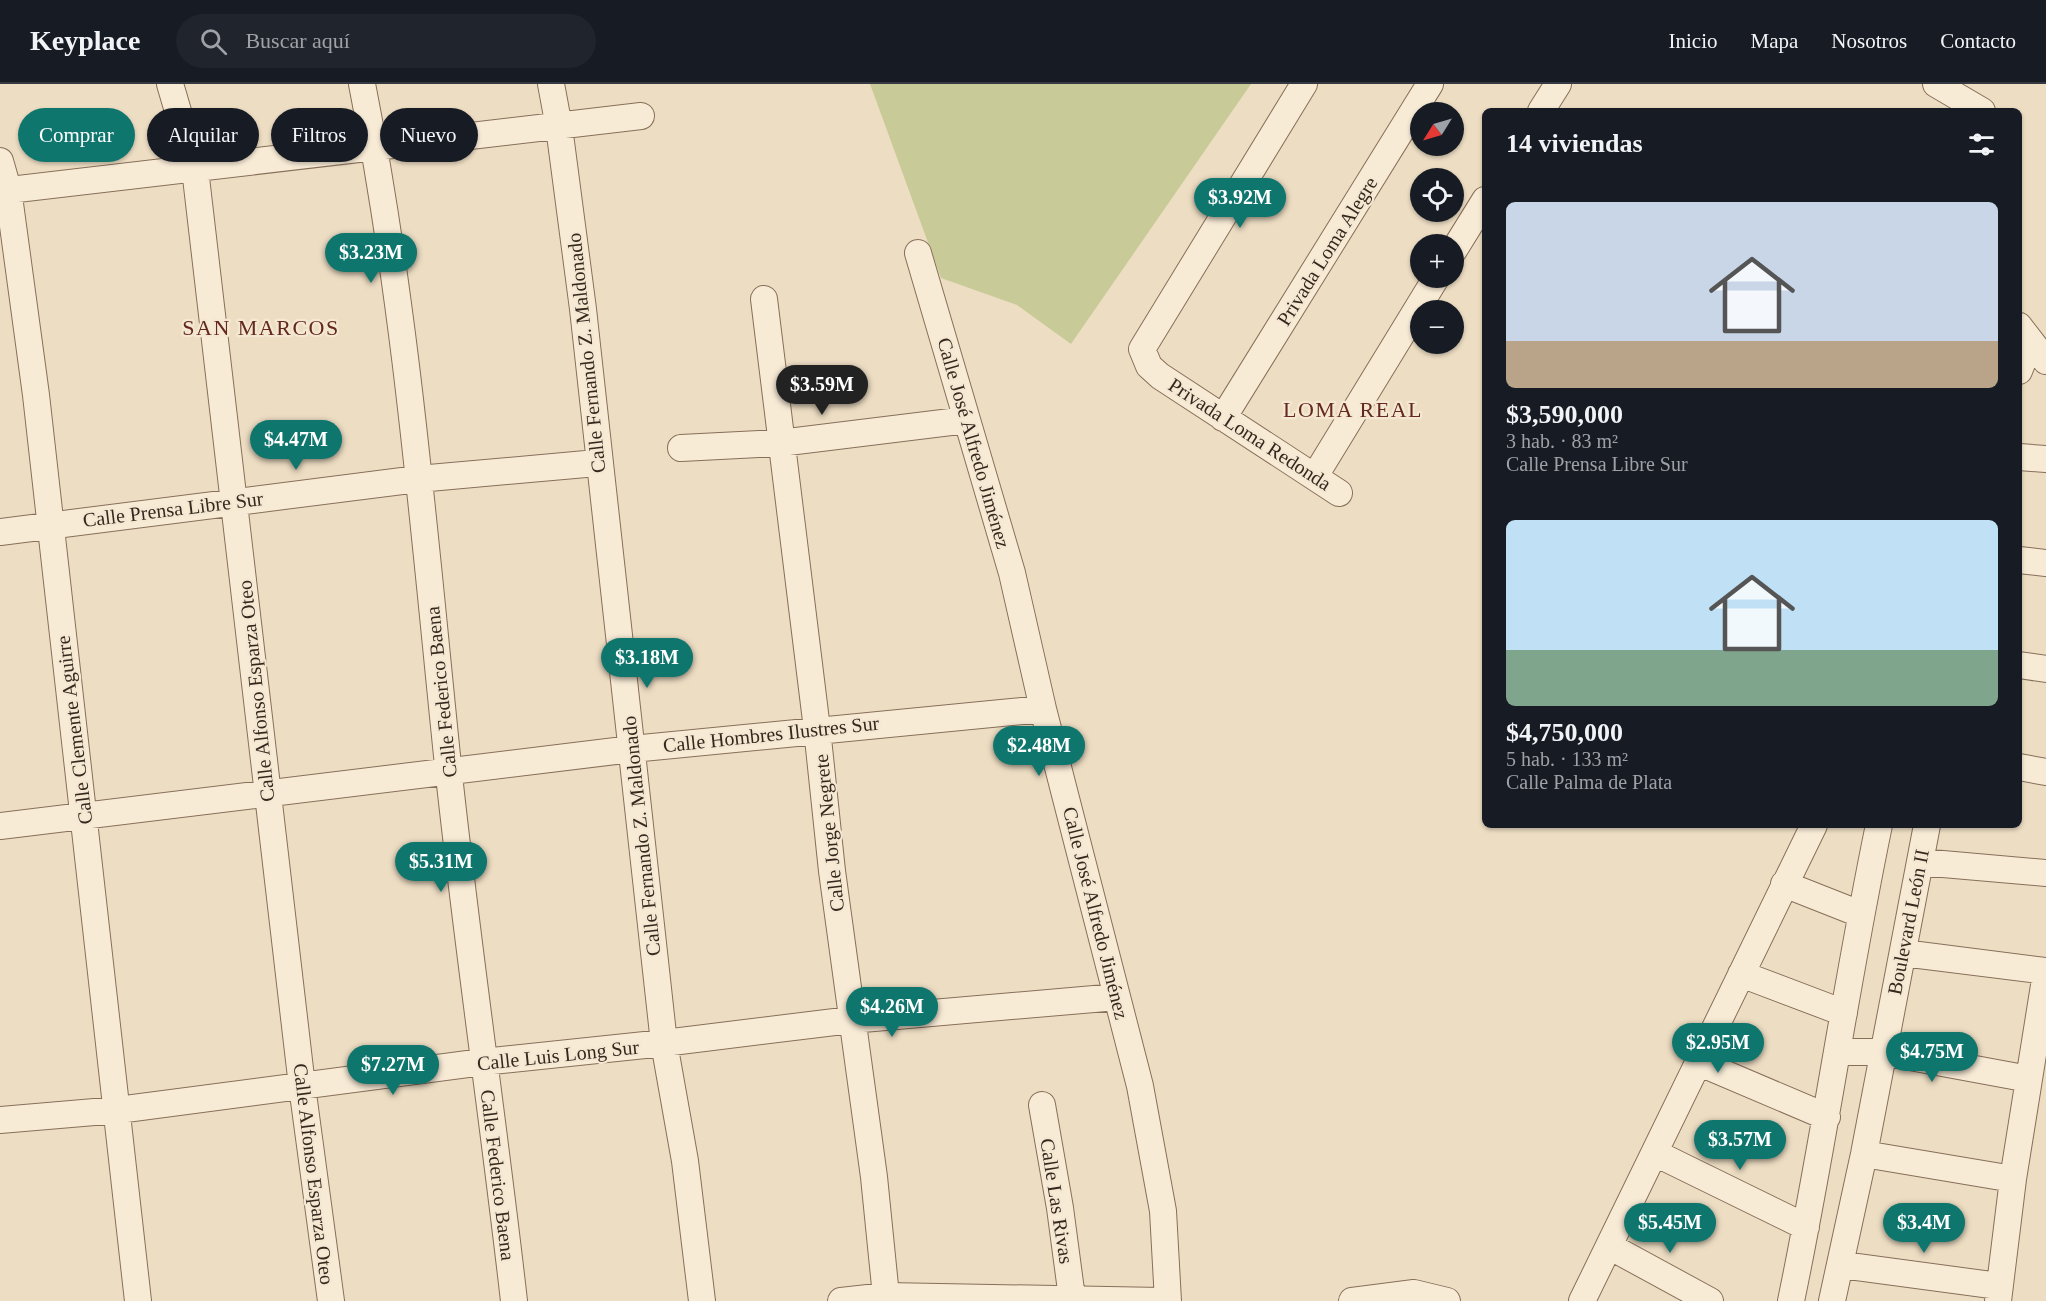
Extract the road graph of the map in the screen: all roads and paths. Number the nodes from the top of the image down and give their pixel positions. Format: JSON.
{"nodes":[{"id":1,"x":170,"y":84,"type":"edge"},
{"id":2,"x":362,"y":84,"type":"edge"},
{"id":3,"x":551,"y":84,"type":"edge"},
{"id":4,"x":1304,"y":84,"type":"edge"},
{"id":5,"x":1430,"y":84,"type":"edge"},
{"id":6,"x":1558,"y":84,"type":"edge"},
{"id":7,"x":1936,"y":84,"type":"edge"},
{"id":8,"x":1543,"y":108,"type":"edge"},
{"id":9,"x":1977,"y":108,"type":"edge"},
{"id":10,"x":641,"y":116,"type":"dead end"},
{"id":11,"x":559,"y":127,"type":"junction"},
{"id":12,"x":375,"y":148,"type":"junction"},
{"id":13,"x":0,"y":161,"type":"edge"},
{"id":14,"x":195,"y":169,"type":"junction"},
{"id":15,"x":4,"y":190,"type":"edge"},
{"id":16,"x":1482,"y":205,"type":"edge"},
{"id":17,"x":1464,"y":234,"type":"edge"},
{"id":18,"x":918,"y":253,"type":"dead end"},
{"id":19,"x":1430,"y":288,"type":"edge"},
{"id":20,"x":764,"y":299,"type":"dead end"},
{"id":21,"x":2032,"y":343,"type":"edge"},
{"id":22,"x":2022,"y":365,"type":"edge"},
{"id":23,"x":1223,"y":418,"type":"junction"},
{"id":24,"x":967,"y":420,"type":"junction"},
{"id":25,"x":780,"y":443,"type":"junction"},
{"id":26,"x":681,"y":448,"type":"dead end"},
{"id":27,"x":2022,"y":457,"type":"edge"},
{"id":28,"x":2046,"y":459,"type":"edge"},
{"id":29,"x":597,"y":463,"type":"junction"},
{"id":30,"x":1315,"y":477,"type":"junction"},
{"id":31,"x":418,"y":479,"type":"junction"},
{"id":32,"x":1339,"y":493,"type":"dead end"},
{"id":33,"x":235,"y":500,"type":"junction"},
{"id":34,"x":50,"y":525,"type":"junction"},
{"id":35,"x":0,"y":532,"type":"edge"},
{"id":36,"x":2022,"y":560,"type":"edge"},
{"id":37,"x":2046,"y":563,"type":"edge"},
{"id":38,"x":2022,"y":665,"type":"edge"},
{"id":39,"x":2046,"y":669,"type":"edge"},
{"id":40,"x":1043,"y":709,"type":"junction"},
{"id":41,"x":817,"y":729,"type":"junction"},
{"id":42,"x":633,"y":749,"type":"junction"},
{"id":43,"x":2022,"y":768,"type":"edge"},
{"id":44,"x":2046,"y":772,"type":"edge"},
{"id":45,"x":449,"y":773,"type":"junction"},
{"id":46,"x":267,"y":792,"type":"junction"},
{"id":47,"x":84,"y":815,"type":"junction"},
{"id":48,"x":0,"y":826,"type":"edge"},
{"id":49,"x":1812,"y":828,"type":"edge"},
{"id":50,"x":1878,"y":828,"type":"edge"},
{"id":51,"x":1926,"y":828,"type":"edge"},
{"id":52,"x":1920,"y":862,"type":"junction"},
{"id":53,"x":2046,"y":873,"type":"edge"},
{"id":54,"x":1784,"y":884,"type":"junction"},
{"id":55,"x":1860,"y":914,"type":"junction"},
{"id":56,"x":1903,"y":953,"type":"junction"},
{"id":57,"x":2046,"y":972,"type":"edge"},
{"id":58,"x":1741,"y":974,"type":"junction"},
{"id":59,"x":1117,"y":997,"type":"junction"},
{"id":60,"x":1844,"y":1013,"type":"junction"},
{"id":61,"x":851,"y":1020,"type":"junction"},
{"id":62,"x":664,"y":1043,"type":"junction"},
{"id":63,"x":1838,"y":1052,"type":"junction"},
{"id":64,"x":1883,"y":1052,"type":"junction"},
{"id":65,"x":483,"y":1062,"type":"junction"},
{"id":66,"x":1700,"y":1063,"type":"junction"},
{"id":67,"x":2029,"y":1079,"type":"junction"},
{"id":68,"x":302,"y":1086,"type":"junction"},
{"id":69,"x":1042,"y":1105,"type":"dead end"},
{"id":70,"x":118,"y":1110,"type":"junction"},
{"id":71,"x":1827,"y":1117,"type":"junction"},
{"id":72,"x":0,"y":1120,"type":"edge"},
{"id":73,"x":1655,"y":1153,"type":"junction"},
{"id":74,"x":1864,"y":1154,"type":"junction"},
{"id":75,"x":2013,"y":1179,"type":"junction"},
{"id":76,"x":1806,"y":1227,"type":"junction"},
{"id":77,"x":1609,"y":1245,"type":"junction"},
{"id":78,"x":1842,"y":1265,"type":"junction"},
{"id":79,"x":1999,"y":1294,"type":"edge"},
{"id":80,"x":886,"y":1296,"type":"junction"},
{"id":81,"x":1072,"y":1298,"type":"junction"},
{"id":82,"x":1378,"y":1299,"type":"edge"},
{"id":83,"x":138,"y":1301,"type":"edge"},
{"id":84,"x":331,"y":1301,"type":"edge"},
{"id":85,"x":514,"y":1301,"type":"edge"},
{"id":86,"x":702,"y":1301,"type":"edge"},
{"id":87,"x":841,"y":1301,"type":"edge"},
{"id":88,"x":1161,"y":1301,"type":"edge"},
{"id":89,"x":1168,"y":1301,"type":"edge"},
{"id":90,"x":1352,"y":1301,"type":"edge"},
{"id":91,"x":1447,"y":1301,"type":"edge"},
{"id":92,"x":1582,"y":1301,"type":"edge"},
{"id":93,"x":1710,"y":1301,"type":"edge"},
{"id":94,"x":1791,"y":1301,"type":"edge"},
{"id":95,"x":1832,"y":1301,"type":"edge"}],
"edges":[{"from":1,"to":14,"type":"street","name":"Calle Alfonso Esparza Oteo"},
{"from":2,"to":12,"type":"street","name":"Calle Federico Baena"},
{"from":3,"to":11,"type":"street","name":"Calle Fernando Z. Maldonado"},
{"from":4,"to":23,"type":"street","name":"Privada Loma Redonda"},
{"from":5,"to":23,"type":"street","name":"Privada Loma Alegre"},
{"from":6,"to":8,"type":"street"},
{"from":7,"to":9,"type":"street"},
{"from":10,"to":11,"type":"street"},
{"from":11,"to":12,"type":"street"},
{"from":11,"to":29,"type":"street","name":"Calle Fernando Z. Maldonado"},
{"from":12,"to":14,"type":"street"},
{"from":12,"to":31,"type":"street","name":"Calle Federico Baena"},
{"from":13,"to":15,"type":"street","name":"Calle Clemente Aguirre"},
{"from":14,"to":15,"type":"street"},
{"from":14,"to":33,"type":"street","name":"Calle Alfonso Esparza Oteo"},
{"from":15,"to":34,"type":"street","name":"Calle Clemente Aguirre"},
{"from":16,"to":17,"type":"street"},
{"from":18,"to":24,"type":"street","name":"Calle José Alfredo Jiménez"},
{"from":19,"to":30,"type":"street"},
{"from":20,"to":25,"type":"street","name":"Calle Jorge Negrete"},
{"from":21,"to":22,"type":"street"},
{"from":23,"to":30,"type":"street","name":"Privada Loma Redonda"},
{"from":24,"to":25,"type":"street"},
{"from":24,"to":40,"type":"street","name":"Calle José Alfredo Jiménez"},
{"from":25,"to":26,"type":"street"},
{"from":25,"to":41,"type":"street","name":"Calle Jorge Negrete"},
{"from":27,"to":28,"type":"street"},
{"from":29,"to":31,"type":"street","name":"Calle Prensa Libre Sur"},
{"from":29,"to":42,"type":"street","name":"Calle Fernando Z. Maldonado"},
{"from":30,"to":32,"type":"street","name":"Privada Loma Redonda"},
{"from":31,"to":33,"type":"street","name":"Calle Prensa Libre Sur"},
{"from":31,"to":45,"type":"street","name":"Calle Federico Baena"},
{"from":33,"to":34,"type":"street","name":"Calle Prensa Libre Sur"},
{"from":33,"to":46,"type":"street","name":"Calle Alfonso Esparza Oteo"},
{"from":34,"to":35,"type":"street","name":"Calle Prensa Libre Sur"},
{"from":34,"to":47,"type":"street","name":"Calle Clemente Aguirre"},
{"from":36,"to":37,"type":"street"},
{"from":38,"to":39,"type":"street"},
{"from":40,"to":41,"type":"street","name":"Calle Hombres Ilustres Sur"},
{"from":40,"to":59,"type":"street","name":"Calle José Alfredo Jiménez"},
{"from":41,"to":42,"type":"street","name":"Calle Hombres Ilustres Sur"},
{"from":41,"to":61,"type":"street","name":"Calle Jorge Negrete"},
{"from":42,"to":45,"type":"street","name":"Calle Hombres Ilustres Sur"},
{"from":42,"to":62,"type":"street","name":"Calle Fernando Z. Maldonado"},
{"from":43,"to":44,"type":"street"},
{"from":45,"to":46,"type":"street","name":"Calle Hombres Ilustres Sur"},
{"from":45,"to":65,"type":"street","name":"Calle Federico Baena"},
{"from":46,"to":47,"type":"street","name":"Calle Hombres Ilustres Sur"},
{"from":46,"to":68,"type":"street","name":"Calle Alfonso Esparza Oteo"},
{"from":47,"to":48,"type":"street","name":"Calle Hombres Ilustres Sur"},
{"from":47,"to":70,"type":"street","name":"Calle Clemente Aguirre"},
{"from":49,"to":54,"type":"street"},
{"from":50,"to":55,"type":"street"},
{"from":51,"to":52,"type":"street","name":"Boulevard León II"},
{"from":52,"to":53,"type":"street"},
{"from":52,"to":56,"type":"street","name":"Boulevard León II"},
{"from":54,"to":55,"type":"street"},
{"from":54,"to":58,"type":"street"},
{"from":55,"to":60,"type":"street"},
{"from":56,"to":57,"type":"street"},
{"from":56,"to":64,"type":"street","name":"Boulevard León II"},
{"from":57,"to":67,"type":"street"},
{"from":58,"to":60,"type":"street"},
{"from":58,"to":66,"type":"street"},
{"from":59,"to":61,"type":"street","name":"Calle Luis Long Sur"},
{"from":59,"to":89,"type":"street","name":"Calle José Alfredo Jiménez"},
{"from":60,"to":63,"type":"street"},
{"from":61,"to":62,"type":"street","name":"Calle Luis Long Sur"},
{"from":61,"to":80,"type":"street","name":"Calle Jorge Negrete"},
{"from":62,"to":65,"type":"street","name":"Calle Luis Long Sur"},
{"from":62,"to":86,"type":"street","name":"Calle Fernando Z. Maldonado"},
{"from":63,"to":64,"type":"street"},
{"from":63,"to":71,"type":"street"},
{"from":64,"to":67,"type":"street"},
{"from":64,"to":74,"type":"street","name":"Boulevard León II"},
{"from":65,"to":68,"type":"street","name":"Calle Luis Long Sur"},
{"from":65,"to":85,"type":"street","name":"Calle Federico Baena"},
{"from":66,"to":71,"type":"street"},
{"from":66,"to":73,"type":"street"},
{"from":67,"to":75,"type":"street"},
{"from":68,"to":70,"type":"street","name":"Calle Luis Long Sur"},
{"from":68,"to":84,"type":"street","name":"Calle Alfonso Esparza Oteo"},
{"from":69,"to":81,"type":"street","name":"Calle Las Rivas"},
{"from":70,"to":72,"type":"street","name":"Calle Luis Long Sur"},
{"from":70,"to":83,"type":"street","name":"Calle Clemente Aguirre"},
{"from":71,"to":76,"type":"street"},
{"from":73,"to":76,"type":"street"},
{"from":73,"to":77,"type":"street"},
{"from":74,"to":75,"type":"street"},
{"from":74,"to":78,"type":"street","name":"Boulevard León II"},
{"from":75,"to":79,"type":"street"},
{"from":76,"to":94,"type":"street"},
{"from":77,"to":92,"type":"street"},
{"from":77,"to":93,"type":"street"},
{"from":78,"to":79,"type":"street"},
{"from":78,"to":95,"type":"street","name":"Boulevard León II"},
{"from":80,"to":81,"type":"street"},
{"from":80,"to":87,"type":"street"},
{"from":81,"to":88,"type":"street"},
{"from":82,"to":90,"type":"street"},
{"from":82,"to":91,"type":"street"}]}
